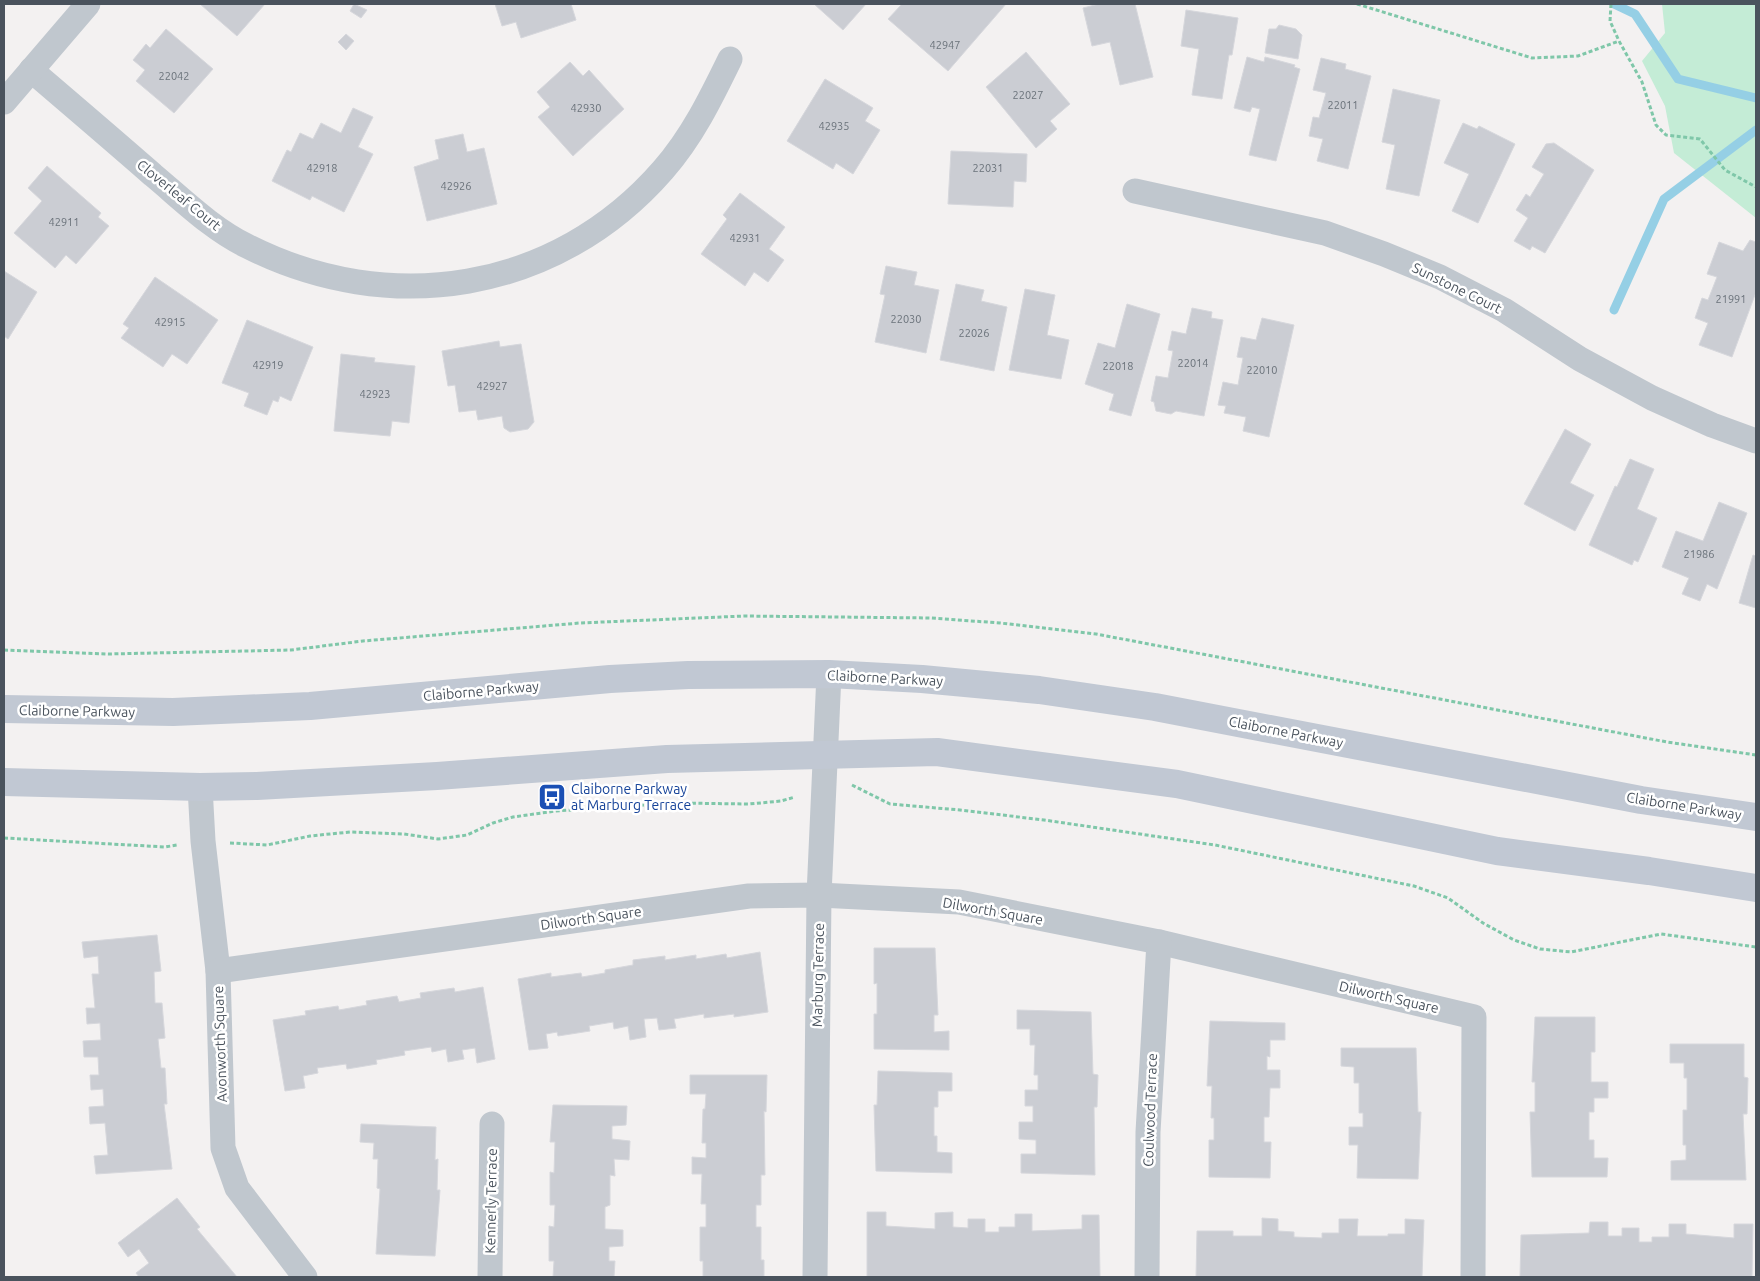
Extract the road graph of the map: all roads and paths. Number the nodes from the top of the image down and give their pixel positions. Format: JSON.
{"nodes":[{"id":1,"x":88,"y":4,"type":"edge"},
{"id":2,"x":1357,"y":4,"type":"edge"},
{"id":3,"x":1611,"y":4,"type":"edge"},
{"id":4,"x":1619,"y":41,"type":"junction"},
{"id":5,"x":730,"y":59,"type":"dead end"},
{"id":6,"x":31,"y":70,"type":"junction"},
{"id":7,"x":4,"y":102,"type":"edge"},
{"id":8,"x":1756,"y":187,"type":"edge"},
{"id":9,"x":1135,"y":192,"type":"dead end"},
{"id":10,"x":1756,"y":441,"type":"edge"},
{"id":11,"x":829,"y":674,"type":"junction"},
{"id":12,"x":4,"y":709,"type":"edge"},
{"id":13,"x":824,"y":754,"type":"junction"},
{"id":14,"x":4,"y":782,"type":"edge"},
{"id":15,"x":200,"y":787,"type":"junction"},
{"id":16,"x":823,"y":788,"type":"junction"},
{"id":17,"x":1756,"y":817,"type":"edge"},
{"id":18,"x":4,"y":838,"type":"edge"},
{"id":19,"x":203,"y":841,"type":"junction"},
{"id":20,"x":1756,"y":888,"type":"edge"},
{"id":21,"x":819,"y":895,"type":"junction"},
{"id":22,"x":1158,"y":942,"type":"junction"},
{"id":23,"x":1756,"y":947,"type":"edge"},
{"id":24,"x":218,"y":971,"type":"junction"},
{"id":25,"x":492,"y":1124,"type":"dead end"},
{"id":26,"x":305,"y":1277,"type":"edge"},
{"id":27,"x":490,"y":1277,"type":"edge"},
{"id":28,"x":815,"y":1277,"type":"edge"},
{"id":29,"x":1146,"y":1277,"type":"edge"},
{"id":30,"x":1472,"y":1277,"type":"edge"}],
"edges":[{"from":1,"to":6,"type":"street"},
{"from":2,"to":4,"type":"path"},
{"from":3,"to":4,"type":"path"},
{"from":4,"to":8,"type":"path"},
{"from":5,"to":6,"type":"street","name":"Cloverleaf Court"},
{"from":6,"to":7,"type":"street"},
{"from":9,"to":10,"type":"street","name":"Sunstone Court"},
{"from":11,"to":12,"type":"main road","name":"Claiborne Parkway"},
{"from":11,"to":13,"type":"street","name":"Marburg Terrace"},
{"from":11,"to":17,"type":"main road","name":"Claiborne Parkway"},
{"from":13,"to":15,"type":"main road"},
{"from":13,"to":16,"type":"street","name":"Marburg Terrace"},
{"from":13,"to":20,"type":"main road"},
{"from":14,"to":15,"type":"main road"},
{"from":15,"to":19,"type":"street","name":"Avonworth Square"},
{"from":16,"to":19,"type":"path"},
{"from":16,"to":21,"type":"street","name":"Marburg Terrace"},
{"from":16,"to":23,"type":"path"},
{"from":18,"to":19,"type":"path"},
{"from":19,"to":24,"type":"street","name":"Avonworth Square"},
{"from":21,"to":22,"type":"street","name":"Dilworth Square"},
{"from":21,"to":24,"type":"street","name":"Dilworth Square"},
{"from":21,"to":28,"type":"street","name":"Marburg Terrace"},
{"from":22,"to":29,"type":"street","name":"Coulwood Terrace"},
{"from":22,"to":30,"type":"street","name":"Dilworth Square"},
{"from":24,"to":26,"type":"street","name":"Avonworth Square"},
{"from":25,"to":27,"type":"street","name":"Kennerly Terrace"}]}
